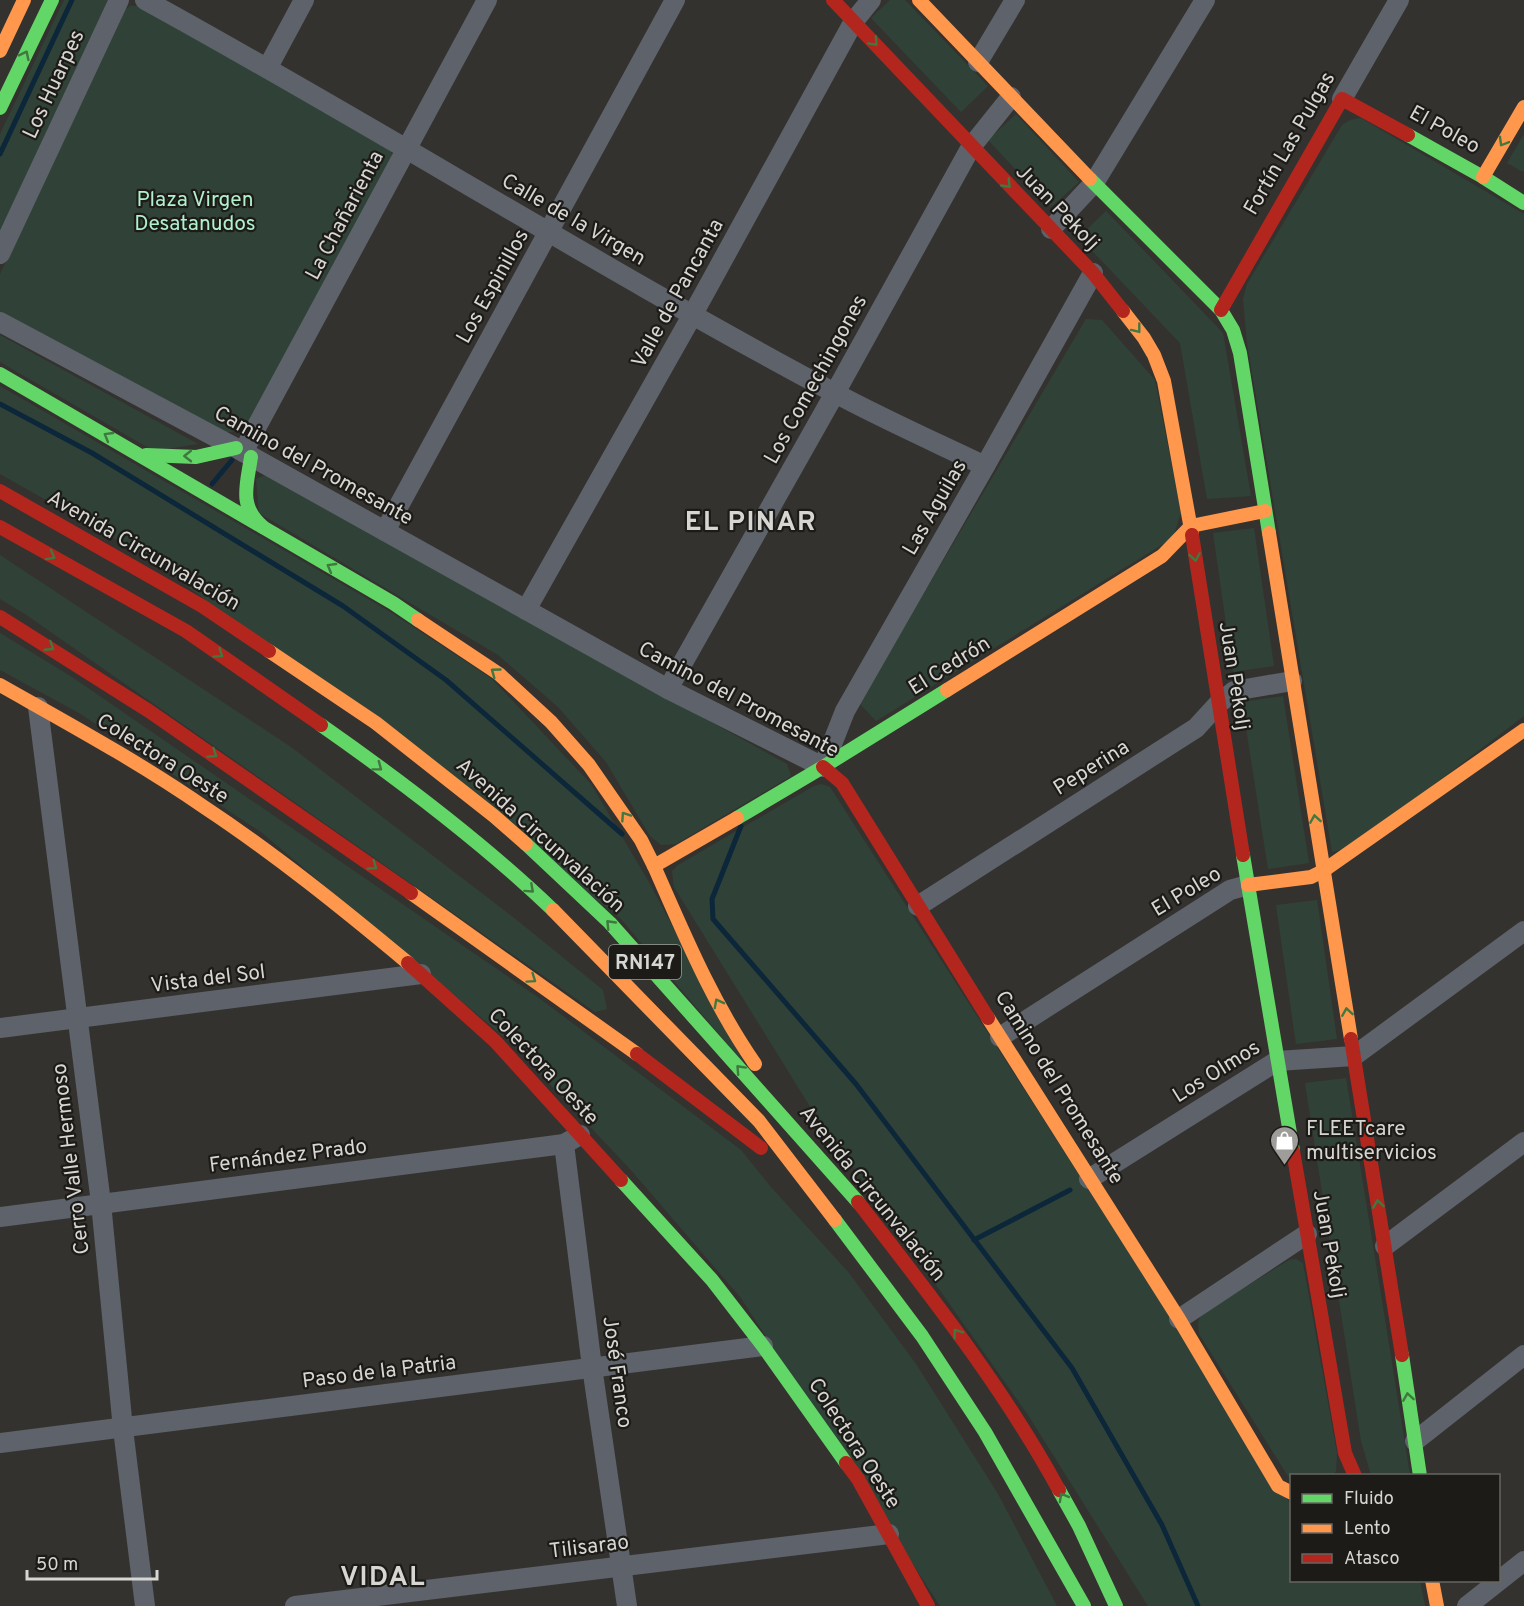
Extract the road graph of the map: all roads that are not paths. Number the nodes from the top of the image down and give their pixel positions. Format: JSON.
{"nodes":[{"id":1,"x":24,"y":0,"type":"edge"},
{"id":2,"x":52,"y":0,"type":"edge"},
{"id":3,"x":119,"y":0,"type":"edge"},
{"id":4,"x":146,"y":0,"type":"edge"},
{"id":5,"x":304,"y":0,"type":"edge"},
{"id":6,"x":487,"y":0,"type":"edge"},
{"id":7,"x":675,"y":0,"type":"edge"},
{"id":8,"x":833,"y":0,"type":"edge"},
{"id":9,"x":871,"y":0,"type":"edge"},
{"id":10,"x":920,"y":0,"type":"edge"},
{"id":11,"x":1015,"y":0,"type":"edge"},
{"id":12,"x":1205,"y":0,"type":"edge"},
{"id":13,"x":1399,"y":0,"type":"edge"},
{"id":14,"x":854,"y":21,"type":"junction"},
{"id":15,"x":0,"y":51,"type":"edge"},
{"id":16,"x":978,"y":62,"type":"junction"},
{"id":17,"x":268,"y":68,"type":"junction"},
{"id":18,"x":1011,"y":97,"type":"junction"},
{"id":19,"x":1342,"y":99,"type":"junction"},
{"id":20,"x":1524,"y":107,"type":"edge"},
{"id":21,"x":0,"y":108,"type":"edge"},
{"id":22,"x":970,"y":147,"type":"junction"},
{"id":23,"x":407,"y":149,"type":"junction"},
{"id":24,"x":1483,"y":177,"type":"junction"},
{"id":25,"x":1094,"y":183,"type":"junction"},
{"id":26,"x":1523,"y":199,"type":"edge"},
{"id":27,"x":1051,"y":229,"type":"junction"},
{"id":28,"x":549,"y":233,"type":"junction"},
{"id":29,"x":0,"y":254,"type":"edge"},
{"id":30,"x":1093,"y":273,"type":"junction"},
{"id":31,"x":1221,"y":310,"type":"junction"},
{"id":32,"x":693,"y":315,"type":"junction"},
{"id":33,"x":0,"y":322,"type":"edge"},
{"id":34,"x":0,"y":374,"type":"edge"},
{"id":35,"x":835,"y":393,"type":"junction"},
{"id":36,"x":244,"y":453,"type":"junction"},
{"id":37,"x":140,"y":454,"type":"junction"},
{"id":38,"x":985,"y":466,"type":"junction"},
{"id":39,"x":0,"y":491,"type":"edge"},
{"id":40,"x":1265,"y":511,"type":"junction"},
{"id":41,"x":1191,"y":526,"type":"junction"},
{"id":42,"x":0,"y":527,"type":"edge"},
{"id":43,"x":264,"y":528,"type":"junction"},
{"id":44,"x":385,"y":531,"type":"junction"},
{"id":45,"x":526,"y":610,"type":"junction"},
{"id":46,"x":0,"y":617,"type":"edge"},
{"id":47,"x":1292,"y":681,"type":"junction"},
{"id":48,"x":0,"y":685,"type":"edge"},
{"id":49,"x":668,"y":689,"type":"junction"},
{"id":50,"x":1218,"y":704,"type":"junction"},
{"id":51,"x":38,"y":707,"type":"junction"},
{"id":52,"x":1522,"y":736,"type":"edge"},
{"id":53,"x":823,"y":767,"type":"junction"},
{"id":54,"x":654,"y":866,"type":"junction"},
{"id":55,"x":1323,"y":871,"type":"junction"},
{"id":56,"x":1248,"y":885,"type":"junction"},
{"id":57,"x":918,"y":906,"type":"junction"},
{"id":58,"x":1524,"y":931,"type":"edge"},
{"id":59,"x":421,"y":974,"type":"junction"},
{"id":60,"x":78,"y":1019,"type":"junction"},
{"id":61,"x":0,"y":1028,"type":"edge"},
{"id":62,"x":1000,"y":1037,"type":"junction"},
{"id":63,"x":1354,"y":1056,"type":"junction"},
{"id":64,"x":1277,"y":1061,"type":"junction"},
{"id":65,"x":572,"y":1139,"type":"junction"},
{"id":66,"x":1524,"y":1142,"type":"edge"},
{"id":67,"x":1089,"y":1179,"type":"junction"},
{"id":68,"x":847,"y":1188,"type":"junction"},
{"id":69,"x":816,"y":1195,"type":"junction"},
{"id":70,"x":101,"y":1203,"type":"junction"},
{"id":71,"x":0,"y":1217,"type":"edge"},
{"id":72,"x":1307,"y":1234,"type":"junction"},
{"id":73,"x":1385,"y":1246,"type":"junction"},
{"id":74,"x":1179,"y":1319,"type":"junction"},
{"id":75,"x":763,"y":1346,"type":"junction"},
{"id":76,"x":1524,"y":1355,"type":"edge"},
{"id":77,"x":592,"y":1367,"type":"junction"},
{"id":78,"x":123,"y":1429,"type":"junction"},
{"id":79,"x":1415,"y":1441,"type":"junction"},
{"id":80,"x":0,"y":1443,"type":"edge"},
{"id":81,"x":1354,"y":1474,"type":"edge"},
{"id":82,"x":1420,"y":1474,"type":"edge"},
{"id":83,"x":1290,"y":1492,"type":"edge"},
{"id":84,"x":889,"y":1534,"type":"junction"},
{"id":85,"x":1051,"y":1547,"type":"junction"},
{"id":86,"x":1524,"y":1561,"type":"edge"},
{"id":87,"x":622,"y":1566,"type":"junction"},
{"id":88,"x":1500,"y":1580,"type":"edge"},
{"id":89,"x":1433,"y":1582,"type":"edge"},
{"id":90,"x":1497,"y":1582,"type":"edge"},
{"id":91,"x":1121,"y":1601,"type":"edge"},
{"id":92,"x":145,"y":1606,"type":"edge"},
{"id":93,"x":295,"y":1606,"type":"edge"},
{"id":94,"x":627,"y":1606,"type":"edge"},
{"id":95,"x":928,"y":1606,"type":"edge"},
{"id":96,"x":1072,"y":1606,"type":"edge"},
{"id":97,"x":1084,"y":1606,"type":"edge"},
{"id":98,"x":1437,"y":1606,"type":"edge"},
{"id":99,"x":1467,"y":1606,"type":"edge"}],
"edges":[{"from":1,"to":15,"type":"main road"},
{"from":21,"to":2,"type":"main road","one_way":true},
{"from":3,"to":29,"type":"street","name":"Los Huarpes"},
{"from":4,"to":17,"type":"street","name":"Calle de la Virgen"},
{"from":5,"to":17,"type":"street"},
{"from":6,"to":23,"type":"street","name":"La Chañarienta"},
{"from":7,"to":28,"type":"street","name":"Los Espinillos"},
{"from":8,"to":14,"type":"main road","name":"Juan Pekolj"},
{"from":9,"to":14,"type":"street","name":"Valle de Pancanta"},
{"from":10,"to":16,"type":"main road","name":"Juan Pekolj"},
{"from":11,"to":16,"type":"street"},
{"from":12,"to":25,"type":"street"},
{"from":13,"to":19,"type":"street","name":"Fortín Las Pulgas"},
{"from":14,"to":22,"type":"main road","name":"Juan Pekolj","one_way":true},
{"from":14,"to":32,"type":"street","name":"Valle de Pancanta"},
{"from":16,"to":18,"type":"main road","name":"Juan Pekolj"},
{"from":17,"to":23,"type":"street","name":"Calle de la Virgen"},
{"from":18,"to":22,"type":"street","name":"Los Comechingones"},
{"from":18,"to":25,"type":"main road","name":"Juan Pekolj"},
{"from":19,"to":24,"type":"main road","name":"El Poleo"},
{"from":19,"to":31,"type":"main road","name":"Fortín Las Pulgas"},
{"from":20,"to":24,"type":"main road","one_way":true},
{"from":22,"to":27,"type":"main road","name":"Juan Pekolj","one_way":true},
{"from":22,"to":35,"type":"street","name":"Los Comechingones"},
{"from":23,"to":28,"type":"street","name":"Calle de la Virgen"},
{"from":23,"to":36,"type":"street","name":"La Chañarienta"},
{"from":24,"to":26,"type":"main road","name":"El Poleo"},
{"from":25,"to":27,"type":"street"},
{"from":25,"to":31,"type":"main road","name":"Juan Pekolj"},
{"from":27,"to":30,"type":"main road","name":"Juan Pekolj"},
{"from":28,"to":32,"type":"street","name":"Calle de la Virgen"},
{"from":28,"to":44,"type":"street","name":"Los Espinillos"},
{"from":30,"to":38,"type":"street","name":"Las Aguilas"},
{"from":30,"to":41,"type":"main road","name":"Juan Pekolj","one_way":true},
{"from":31,"to":40,"type":"main road","name":"Juan Pekolj"},
{"from":32,"to":35,"type":"street","name":"Calle de la Virgen"},
{"from":32,"to":45,"type":"street","name":"Valle de Pancanta"},
{"from":33,"to":36,"type":"street","name":"Camino del Promesante"},
{"from":37,"to":34,"type":"main road","one_way":true},
{"from":35,"to":38,"type":"street","name":"Calle de la Virgen"},
{"from":35,"to":49,"type":"street","name":"Los Comechingones"},
{"from":36,"to":37,"type":"main road","one_way":true},
{"from":36,"to":43,"type":"main road"},
{"from":36,"to":44,"type":"street","name":"Camino del Promesante"},
{"from":37,"to":43,"type":"main road"},
{"from":38,"to":53,"type":"street","name":"Las Aguilas"},
{"from":68,"to":39,"type":"main road","name":"Avenida Circunvalación","number":"RN147","one_way":true},
{"from":40,"to":41,"type":"main road"},
{"from":40,"to":47,"type":"main road","name":"Juan Pekolj"},
{"from":41,"to":50,"type":"main road","name":"Juan Pekolj","one_way":true},
{"from":41,"to":53,"type":"main road","name":"El Cedrón"},
{"from":42,"to":69,"type":"main road","name":"Avenida Circunvalación","number":"RN147","one_way":true},
{"from":54,"to":43,"type":"main road","one_way":true},
{"from":44,"to":45,"type":"street","name":"Camino del Promesante"},
{"from":45,"to":49,"type":"street","name":"Camino del Promesante"},
{"from":46,"to":69,"type":"main road","one_way":true},
{"from":47,"to":50,"type":"street","name":"Peperina"},
{"from":55,"to":47,"type":"main road","name":"Juan Pekolj","one_way":true},
{"from":48,"to":51,"type":"main road","name":"Colectora Oeste"},
{"from":49,"to":53,"type":"street","name":"Camino del Promesante"},
{"from":50,"to":56,"type":"main road","name":"Juan Pekolj"},
{"from":50,"to":57,"type":"street","name":"Peperina"},
{"from":51,"to":59,"type":"main road","name":"Colectora Oeste"},
{"from":51,"to":60,"type":"street","name":"Cerro Valle Hermoso"},
{"from":52,"to":55,"type":"main road","name":"El Poleo"},
{"from":53,"to":54,"type":"main road","name":"El Cedrón"},
{"from":53,"to":57,"type":"main road","name":"Camino del Promesante"},
{"from":68,"to":54,"type":"main road","one_way":true},
{"from":55,"to":56,"type":"main road","name":"El Poleo"},
{"from":63,"to":55,"type":"main road","name":"Juan Pekolj","one_way":true},
{"from":56,"to":62,"type":"street","name":"El Poleo"},
{"from":56,"to":64,"type":"main road","name":"Juan Pekolj"},
{"from":57,"to":62,"type":"main road","name":"Camino del Promesante"},
{"from":58,"to":63,"type":"street"},
{"from":59,"to":60,"type":"street","name":"Vista del Sol"},
{"from":59,"to":65,"type":"main road","name":"Colectora Oeste"},
{"from":60,"to":61,"type":"street","name":"Vista del Sol"},
{"from":60,"to":70,"type":"street","name":"Cerro Valle Hermoso"},
{"from":62,"to":67,"type":"main road","name":"Camino del Promesante"},
{"from":63,"to":64,"type":"street","name":"Los Olmos"},
{"from":73,"to":63,"type":"main road","name":"Juan Pekolj","one_way":true},
{"from":64,"to":67,"type":"street","name":"Los Olmos"},
{"from":64,"to":72,"type":"main road","name":"Juan Pekolj"},
{"from":65,"to":70,"type":"street","name":"Fernández Prado"},
{"from":65,"to":75,"type":"main road","name":"Colectora Oeste"},
{"from":65,"to":77,"type":"street","name":"José Franco"},
{"from":66,"to":73,"type":"street"},
{"from":67,"to":74,"type":"main road","name":"Camino del Promesante"},
{"from":91,"to":68,"type":"main road","name":"Avenida Circunvalación","number":"RN147","one_way":true},
{"from":69,"to":85,"type":"main road","name":"Avenida Circunvalación","number":"RN147"},
{"from":70,"to":71,"type":"street","name":"Fernández Prado"},
{"from":70,"to":78,"type":"street","name":"Cerro Valle Hermoso"},
{"from":72,"to":74,"type":"street"},
{"from":72,"to":81,"type":"main road","name":"Juan Pekolj"},
{"from":79,"to":73,"type":"main road","name":"Juan Pekolj","one_way":true},
{"from":74,"to":83,"type":"main road","name":"Camino del Promesante"},
{"from":75,"to":77,"type":"street","name":"Paso de la Patria"},
{"from":75,"to":84,"type":"main road","name":"Colectora Oeste"},
{"from":76,"to":79,"type":"street"},
{"from":77,"to":78,"type":"street","name":"Paso de la Patria"},
{"from":77,"to":87,"type":"street","name":"José Franco"},
{"from":78,"to":80,"type":"street","name":"Paso de la Patria"},
{"from":78,"to":92,"type":"street","name":"Cerro Valle Hermoso"},
{"from":79,"to":82,"type":"main road","name":"Juan Pekolj"},
{"from":84,"to":87,"type":"street","name":"Tilisarao"},
{"from":84,"to":95,"type":"main road","name":"Colectora Oeste"},
{"from":85,"to":96,"type":"main road"},
{"from":85,"to":97,"type":"main road","name":"Avenida Circunvalación","number":"RN147"},
{"from":86,"to":88,"type":"street"},
{"from":87,"to":93,"type":"street","name":"Tilisarao"},
{"from":87,"to":94,"type":"street","name":"José Franco"},
{"from":89,"to":98,"type":"main road"},
{"from":90,"to":99,"type":"street"}]}
